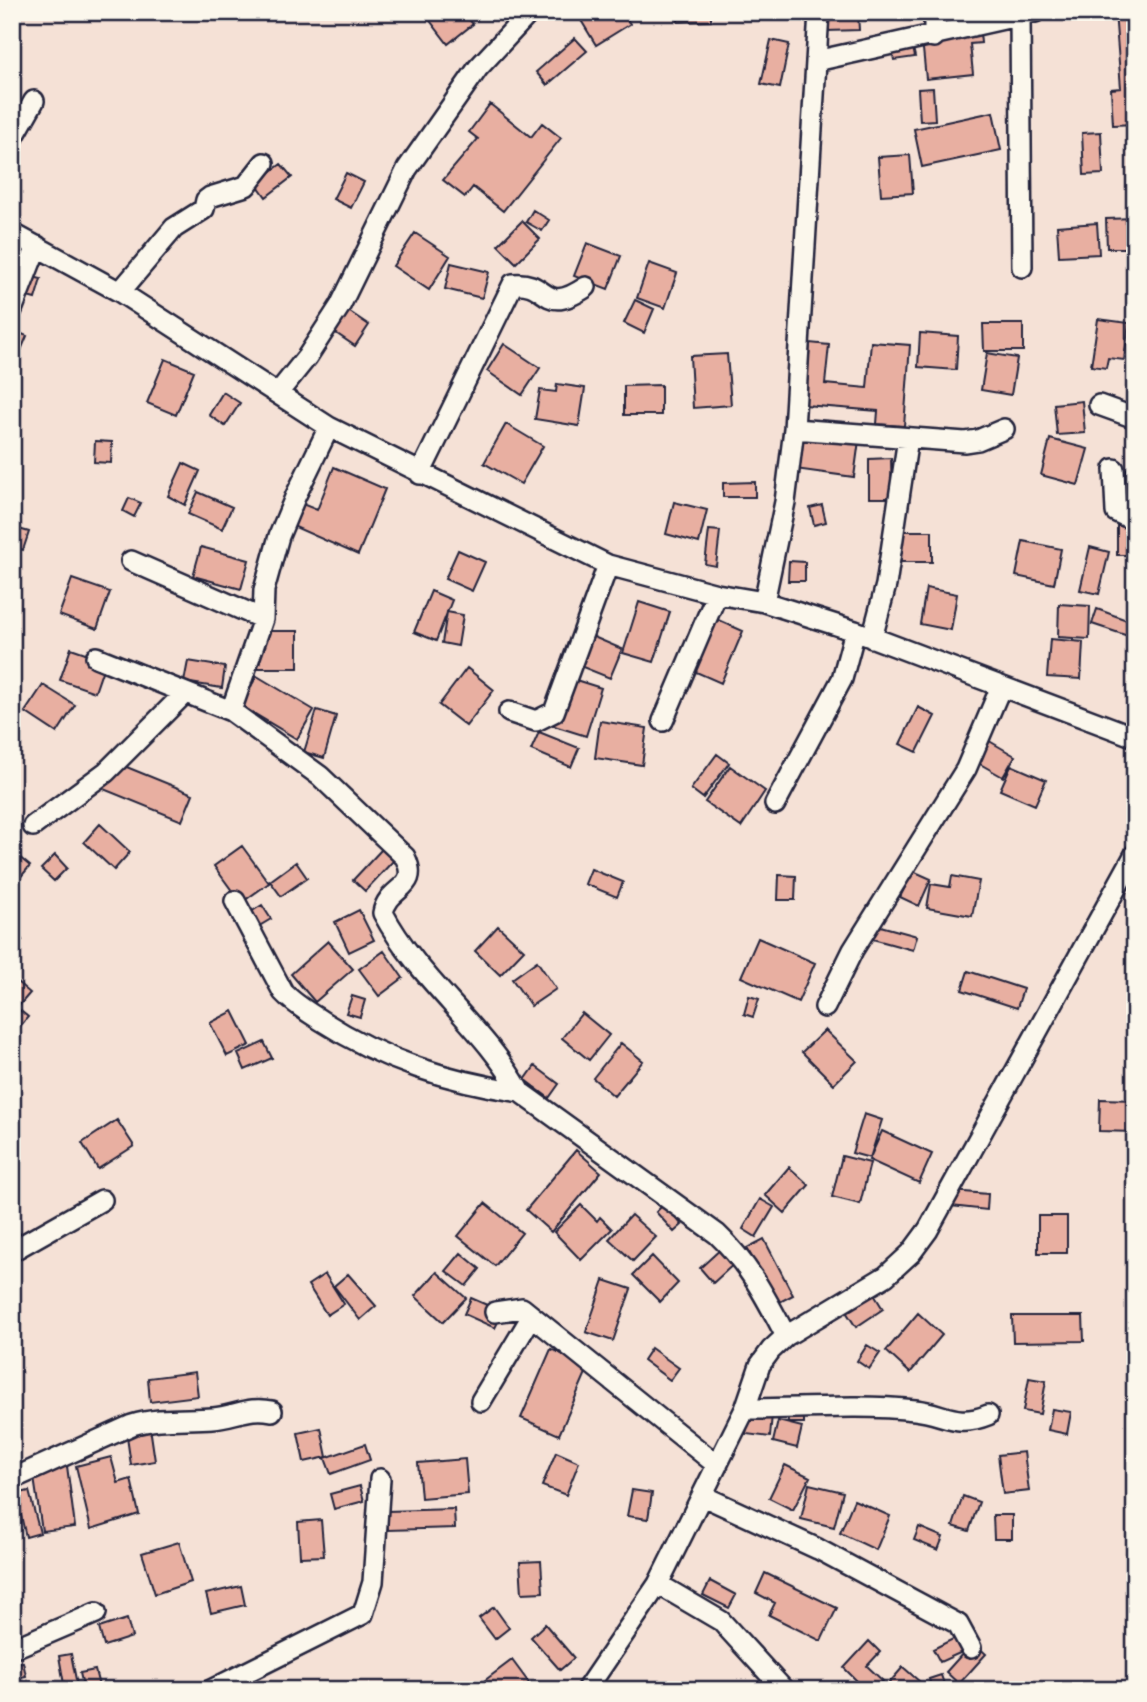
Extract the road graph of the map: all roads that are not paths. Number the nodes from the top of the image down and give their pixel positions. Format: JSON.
{"nodes":[{"id":1,"x":530,"y":12,"type":"edge"},
{"id":2,"x":819,"y":12,"type":"edge"},
{"id":3,"x":934,"y":12,"type":"edge"},
{"id":4,"x":1027,"y":14,"type":"edge"},
{"id":5,"x":934,"y":37,"type":"junction"},
{"id":6,"x":816,"y":61,"type":"junction"},
{"id":7,"x":34,"y":101,"type":"dead end"},
{"id":8,"x":12,"y":140,"type":"edge"},
{"id":9,"x":264,"y":163,"type":"dead end"},
{"id":10,"x":12,"y":233,"type":"edge"},
{"id":11,"x":37,"y":246,"type":"junction"},
{"id":12,"x":1022,"y":267,"type":"dead end"},
{"id":13,"x":586,"y":287,"type":"dead end"},
{"id":14,"x":120,"y":292,"type":"junction"},
{"id":15,"x":12,"y":310,"type":"edge"},
{"id":16,"x":278,"y":393,"type":"junction"},
{"id":17,"x":1099,"y":405,"type":"dead end"},
{"id":18,"x":1135,"y":418,"type":"edge"},
{"id":19,"x":329,"y":427,"type":"junction"},
{"id":20,"x":794,"y":429,"type":"junction"},
{"id":21,"x":1004,"y":429,"type":"dead end"},
{"id":22,"x":908,"y":438,"type":"junction"},
{"id":23,"x":1114,"y":469,"type":"dead end"},
{"id":24,"x":420,"y":474,"type":"junction"},
{"id":25,"x":1135,"y":521,"type":"edge"},
{"id":26,"x":131,"y":561,"type":"dead end"},
{"id":27,"x":608,"y":565,"type":"junction"},
{"id":28,"x":717,"y":594,"type":"junction"},
{"id":29,"x":764,"y":602,"type":"junction"},
{"id":30,"x":263,"y":619,"type":"junction"},
{"id":31,"x":863,"y":635,"type":"junction"},
{"id":32,"x":96,"y":657,"type":"dead end"},
{"id":33,"x":1000,"y":689,"type":"junction"},
{"id":34,"x":185,"y":692,"type":"junction"},
{"id":35,"x":231,"y":710,"type":"junction"},
{"id":36,"x":509,"y":712,"type":"dead end"},
{"id":37,"x":663,"y":721,"type":"dead end"},
{"id":38,"x":1134,"y":733,"type":"edge"},
{"id":39,"x":775,"y":804,"type":"dead end"},
{"id":40,"x":33,"y":826,"type":"dead end"},
{"id":41,"x":1135,"y":854,"type":"edge"},
{"id":42,"x":235,"y":901,"type":"dead end"},
{"id":43,"x":825,"y":1007,"type":"dead end"},
{"id":44,"x":520,"y":1092,"type":"junction"},
{"id":45,"x":102,"y":1200,"type":"dead end"},
{"id":46,"x":12,"y":1251,"type":"edge"},
{"id":47,"x":495,"y":1312,"type":"dead end"},
{"id":48,"x":532,"y":1316,"type":"junction"},
{"id":49,"x":786,"y":1336,"type":"junction"},
{"id":50,"x":481,"y":1401,"type":"dead end"},
{"id":51,"x":745,"y":1409,"type":"junction"},
{"id":52,"x":272,"y":1411,"type":"dead end"},
{"id":53,"x":988,"y":1416,"type":"dead end"},
{"id":54,"x":718,"y":1465,"type":"junction"},
{"id":55,"x":12,"y":1479,"type":"edge"},
{"id":56,"x":380,"y":1479,"type":"dead end"},
{"id":57,"x":703,"y":1496,"type":"junction"},
{"id":58,"x":658,"y":1584,"type":"junction"},
{"id":59,"x":96,"y":1613,"type":"dead end"},
{"id":60,"x":12,"y":1648,"type":"edge"},
{"id":61,"x":971,"y":1648,"type":"dead end"},
{"id":62,"x":211,"y":1690,"type":"edge"},
{"id":63,"x":586,"y":1690,"type":"edge"},
{"id":64,"x":784,"y":1690,"type":"edge"}],
"edges":[{"from":1,"to":16,"type":"street"},
{"from":2,"to":6,"type":"street"},
{"from":3,"to":5,"type":"street"},
{"from":4,"to":5,"type":"street"},
{"from":4,"to":12,"type":"street"},
{"from":5,"to":6,"type":"street"},
{"from":6,"to":20,"type":"street"},
{"from":7,"to":8,"type":"street"},
{"from":9,"to":14,"type":"street"},
{"from":10,"to":11,"type":"street"},
{"from":11,"to":14,"type":"street"},
{"from":11,"to":15,"type":"street"},
{"from":13,"to":24,"type":"street"},
{"from":14,"to":16,"type":"street"},
{"from":16,"to":19,"type":"street"},
{"from":17,"to":18,"type":"street"},
{"from":19,"to":24,"type":"street"},
{"from":19,"to":30,"type":"street"},
{"from":20,"to":22,"type":"street"},
{"from":20,"to":29,"type":"street"},
{"from":21,"to":22,"type":"street"},
{"from":22,"to":31,"type":"street"},
{"from":23,"to":25,"type":"street"},
{"from":24,"to":27,"type":"street"},
{"from":26,"to":30,"type":"street"},
{"from":27,"to":28,"type":"street"},
{"from":27,"to":36,"type":"street"},
{"from":28,"to":29,"type":"street"},
{"from":28,"to":37,"type":"street"},
{"from":29,"to":31,"type":"street"},
{"from":30,"to":35,"type":"street"},
{"from":31,"to":33,"type":"street"},
{"from":31,"to":39,"type":"street"},
{"from":32,"to":34,"type":"street"},
{"from":33,"to":38,"type":"street"},
{"from":33,"to":43,"type":"street"},
{"from":34,"to":35,"type":"street"},
{"from":34,"to":40,"type":"street"},
{"from":35,"to":44,"type":"street"},
{"from":41,"to":49,"type":"street"},
{"from":42,"to":44,"type":"street"},
{"from":44,"to":49,"type":"street"},
{"from":45,"to":46,"type":"street"},
{"from":47,"to":48,"type":"street"},
{"from":48,"to":50,"type":"street"},
{"from":48,"to":54,"type":"street"},
{"from":49,"to":51,"type":"street"},
{"from":51,"to":53,"type":"street"},
{"from":51,"to":54,"type":"street"},
{"from":52,"to":55,"type":"street"},
{"from":54,"to":57,"type":"street"},
{"from":56,"to":62,"type":"street"},
{"from":57,"to":58,"type":"street"},
{"from":57,"to":61,"type":"street"},
{"from":58,"to":63,"type":"street"},
{"from":58,"to":64,"type":"street"},
{"from":59,"to":60,"type":"street"}]}
